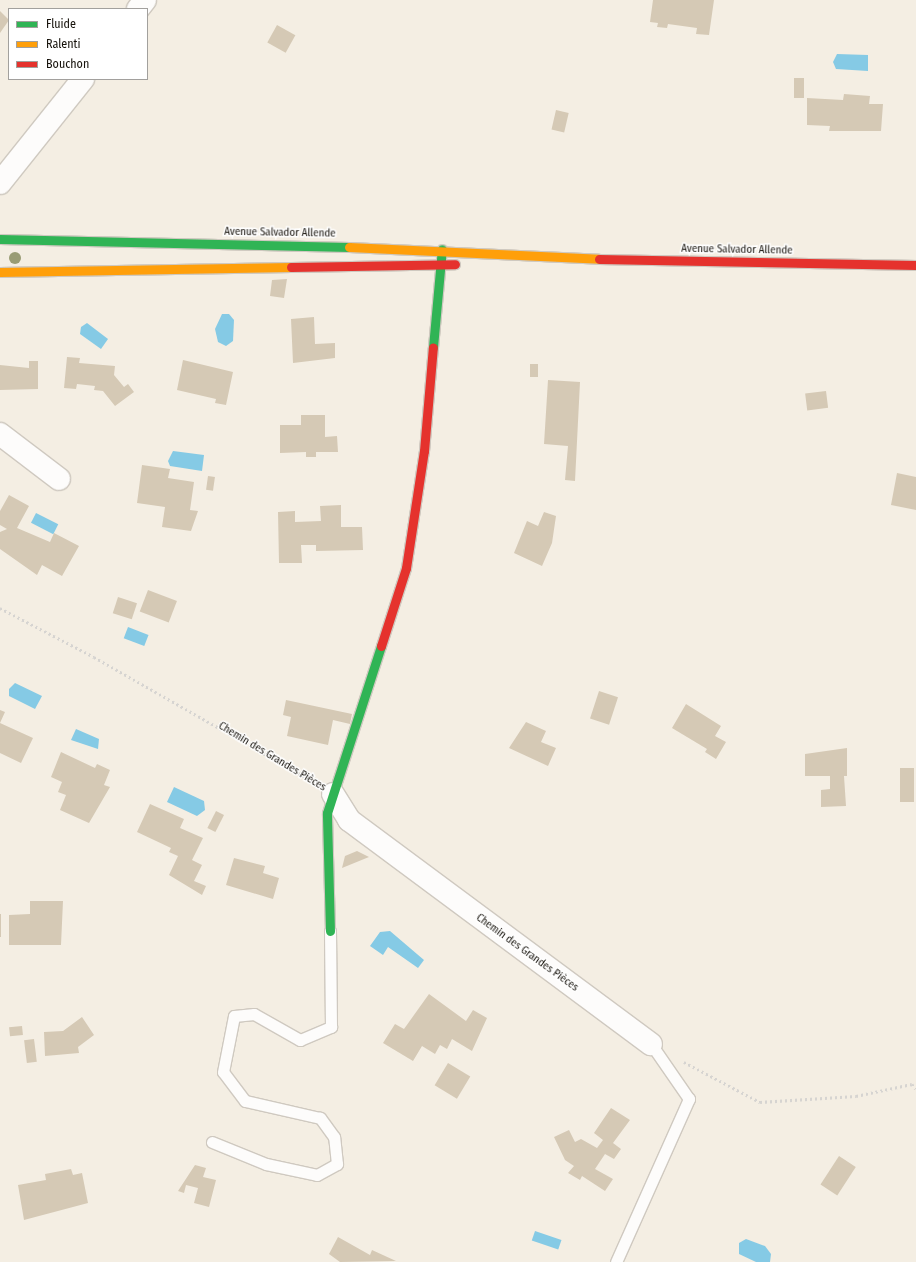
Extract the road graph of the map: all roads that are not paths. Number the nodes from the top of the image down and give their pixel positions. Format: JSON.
{"nodes":[{"id":1,"x":145,"y":0,"type":"edge"},
{"id":2,"x":139,"y":8,"type":"edge"},
{"id":3,"x":82,"y":80,"type":"edge"},
{"id":4,"x":0,"y":183,"type":"edge"},
{"id":5,"x":0,"y":239,"type":"edge"},
{"id":6,"x":442,"y":249,"type":"junction"},
{"id":7,"x":558,"y":258,"type":"junction"},
{"id":8,"x":441,"y":265,"type":"junction"},
{"id":9,"x":916,"y":265,"type":"edge"},
{"id":10,"x":0,"y":272,"type":"edge"},
{"id":11,"x":0,"y":434,"type":"edge"},
{"id":12,"x":59,"y":479,"type":"dead end"},
{"id":13,"x":333,"y":794,"type":"junction"},
{"id":14,"x":330,"y":931,"type":"joint"},
{"id":15,"x":651,"y":1044,"type":"joint"},
{"id":16,"x":212,"y":1142,"type":"dead end"},
{"id":17,"x":616,"y":1262,"type":"edge"}],
"edges":[{"from":1,"to":2,"type":"street"},
{"from":3,"to":4,"type":"street"},
{"from":5,"to":6,"type":"main road","name":"Avenue Salvador Allende"},
{"from":6,"to":7,"type":"main road","name":"Avenue Salvador Allende"},
{"from":6,"to":8,"type":"main road"},
{"from":7,"to":8,"type":"main road","name":"Avenue Salvador Allende"},
{"from":7,"to":9,"type":"main road","name":"Avenue Salvador Allende"},
{"from":8,"to":10,"type":"main road","name":"Avenue Salvador Allende"},
{"from":8,"to":13,"type":"main road"},
{"from":11,"to":12,"type":"street"},
{"from":13,"to":14,"type":"main road"},
{"from":13,"to":15,"type":"street","name":"Chemin des Grandes Pièces"},
{"from":14,"to":16,"type":"lane"},
{"from":15,"to":17,"type":"lane"}]}
